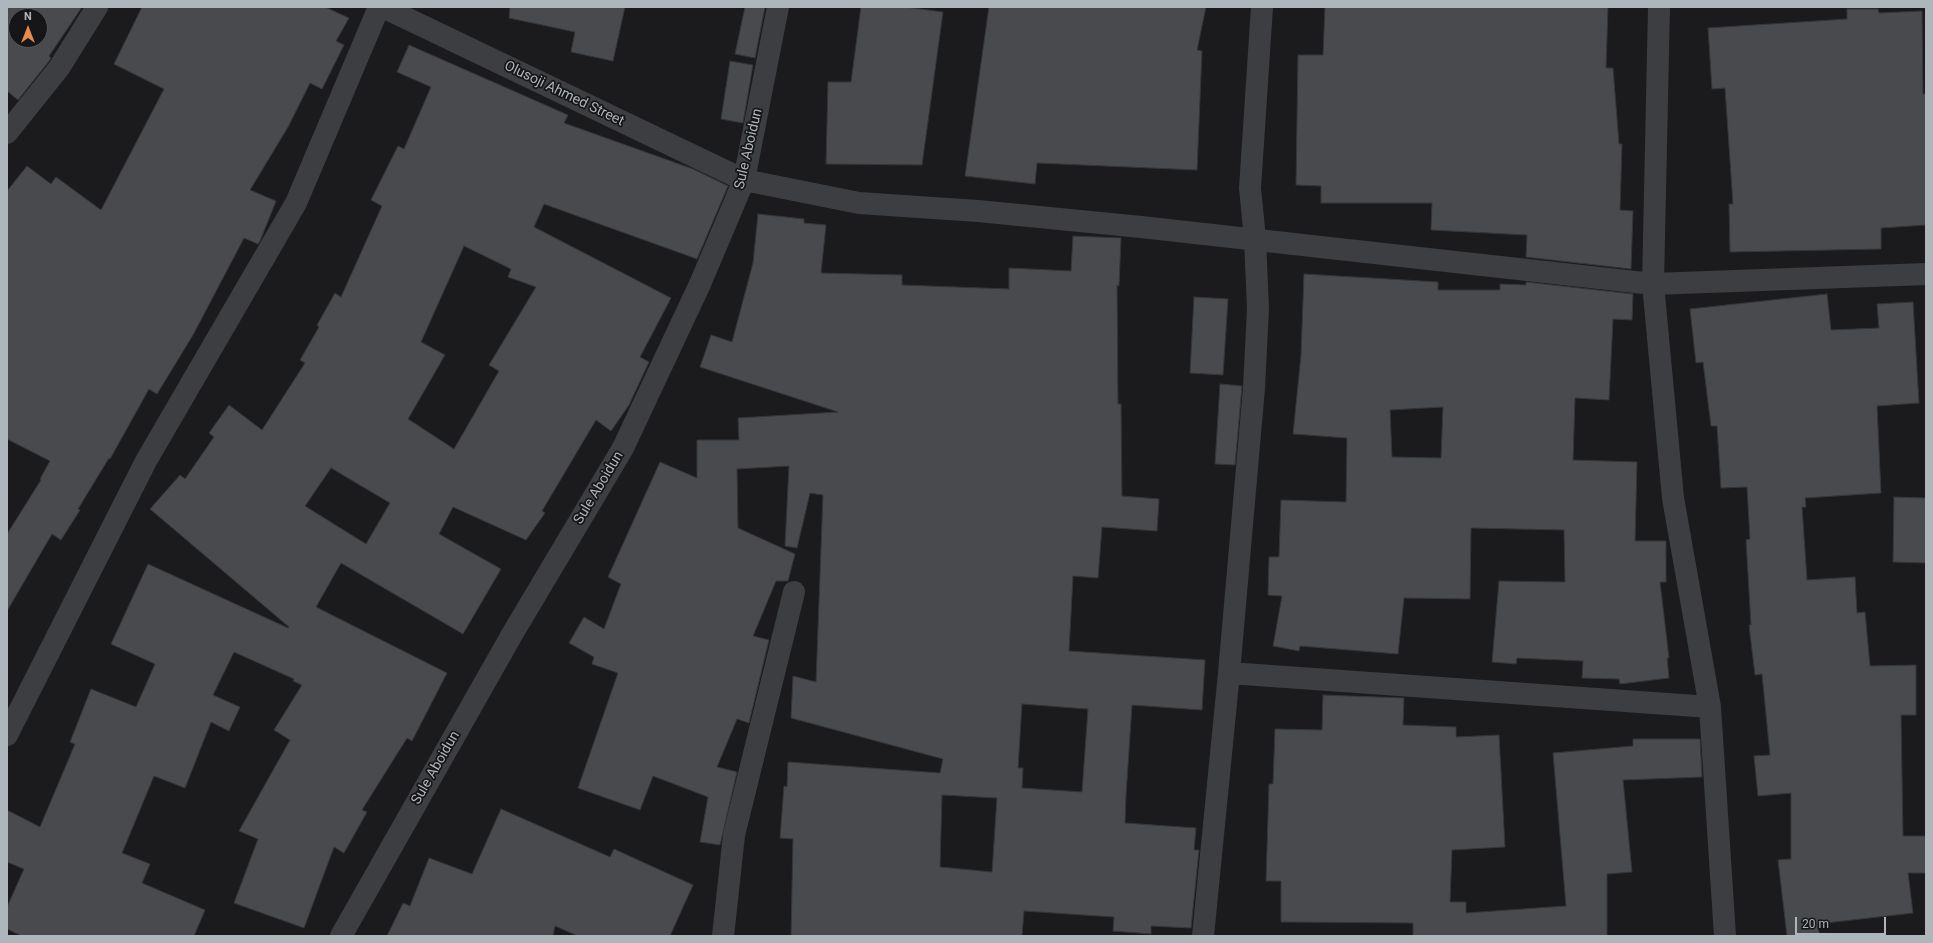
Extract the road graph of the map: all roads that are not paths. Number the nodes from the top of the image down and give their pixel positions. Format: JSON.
{"nodes":[{"id":1,"x":97,"y":7,"type":"edge"},
{"id":2,"x":379,"y":7,"type":"edge"},
{"id":3,"x":383,"y":7,"type":"edge"},
{"id":4,"x":778,"y":7,"type":"edge"},
{"id":5,"x":1262,"y":7,"type":"edge"},
{"id":6,"x":1659,"y":7,"type":"edge"},
{"id":7,"x":7,"y":134,"type":"edge"},
{"id":8,"x":744,"y":180,"type":"junction"},
{"id":9,"x":1255,"y":239,"type":"junction"},
{"id":10,"x":1926,"y":274,"type":"edge"},
{"id":11,"x":1653,"y":284,"type":"junction"},
{"id":12,"x":794,"y":592,"type":"dead end"},
{"id":13,"x":1229,"y":673,"type":"junction"},
{"id":14,"x":1710,"y":706,"type":"junction"},
{"id":15,"x":7,"y":735,"type":"edge"},
{"id":16,"x":341,"y":936,"type":"edge"},
{"id":17,"x":723,"y":936,"type":"edge"},
{"id":18,"x":1203,"y":936,"type":"edge"},
{"id":19,"x":1725,"y":936,"type":"edge"}],
"edges":[{"from":1,"to":7,"type":"street"},
{"from":2,"to":15,"type":"street"},
{"from":3,"to":8,"type":"street","name":"Olusoji Ahmed Street"},
{"from":4,"to":8,"type":"street","name":"Sule Aboidun"},
{"from":5,"to":9,"type":"street"},
{"from":6,"to":11,"type":"street"},
{"from":8,"to":9,"type":"street","name":"Olusoji Ahmed Street"},
{"from":8,"to":16,"type":"street","name":"Sule Aboidun"},
{"from":9,"to":11,"type":"street","name":"Olusoji Ahmed Street"},
{"from":9,"to":13,"type":"street"},
{"from":10,"to":11,"type":"street","name":"Olusoji Ahmed Street"},
{"from":11,"to":14,"type":"street"},
{"from":12,"to":17,"type":"street"},
{"from":13,"to":14,"type":"street"},
{"from":13,"to":18,"type":"street"},
{"from":14,"to":19,"type":"street"}]}
